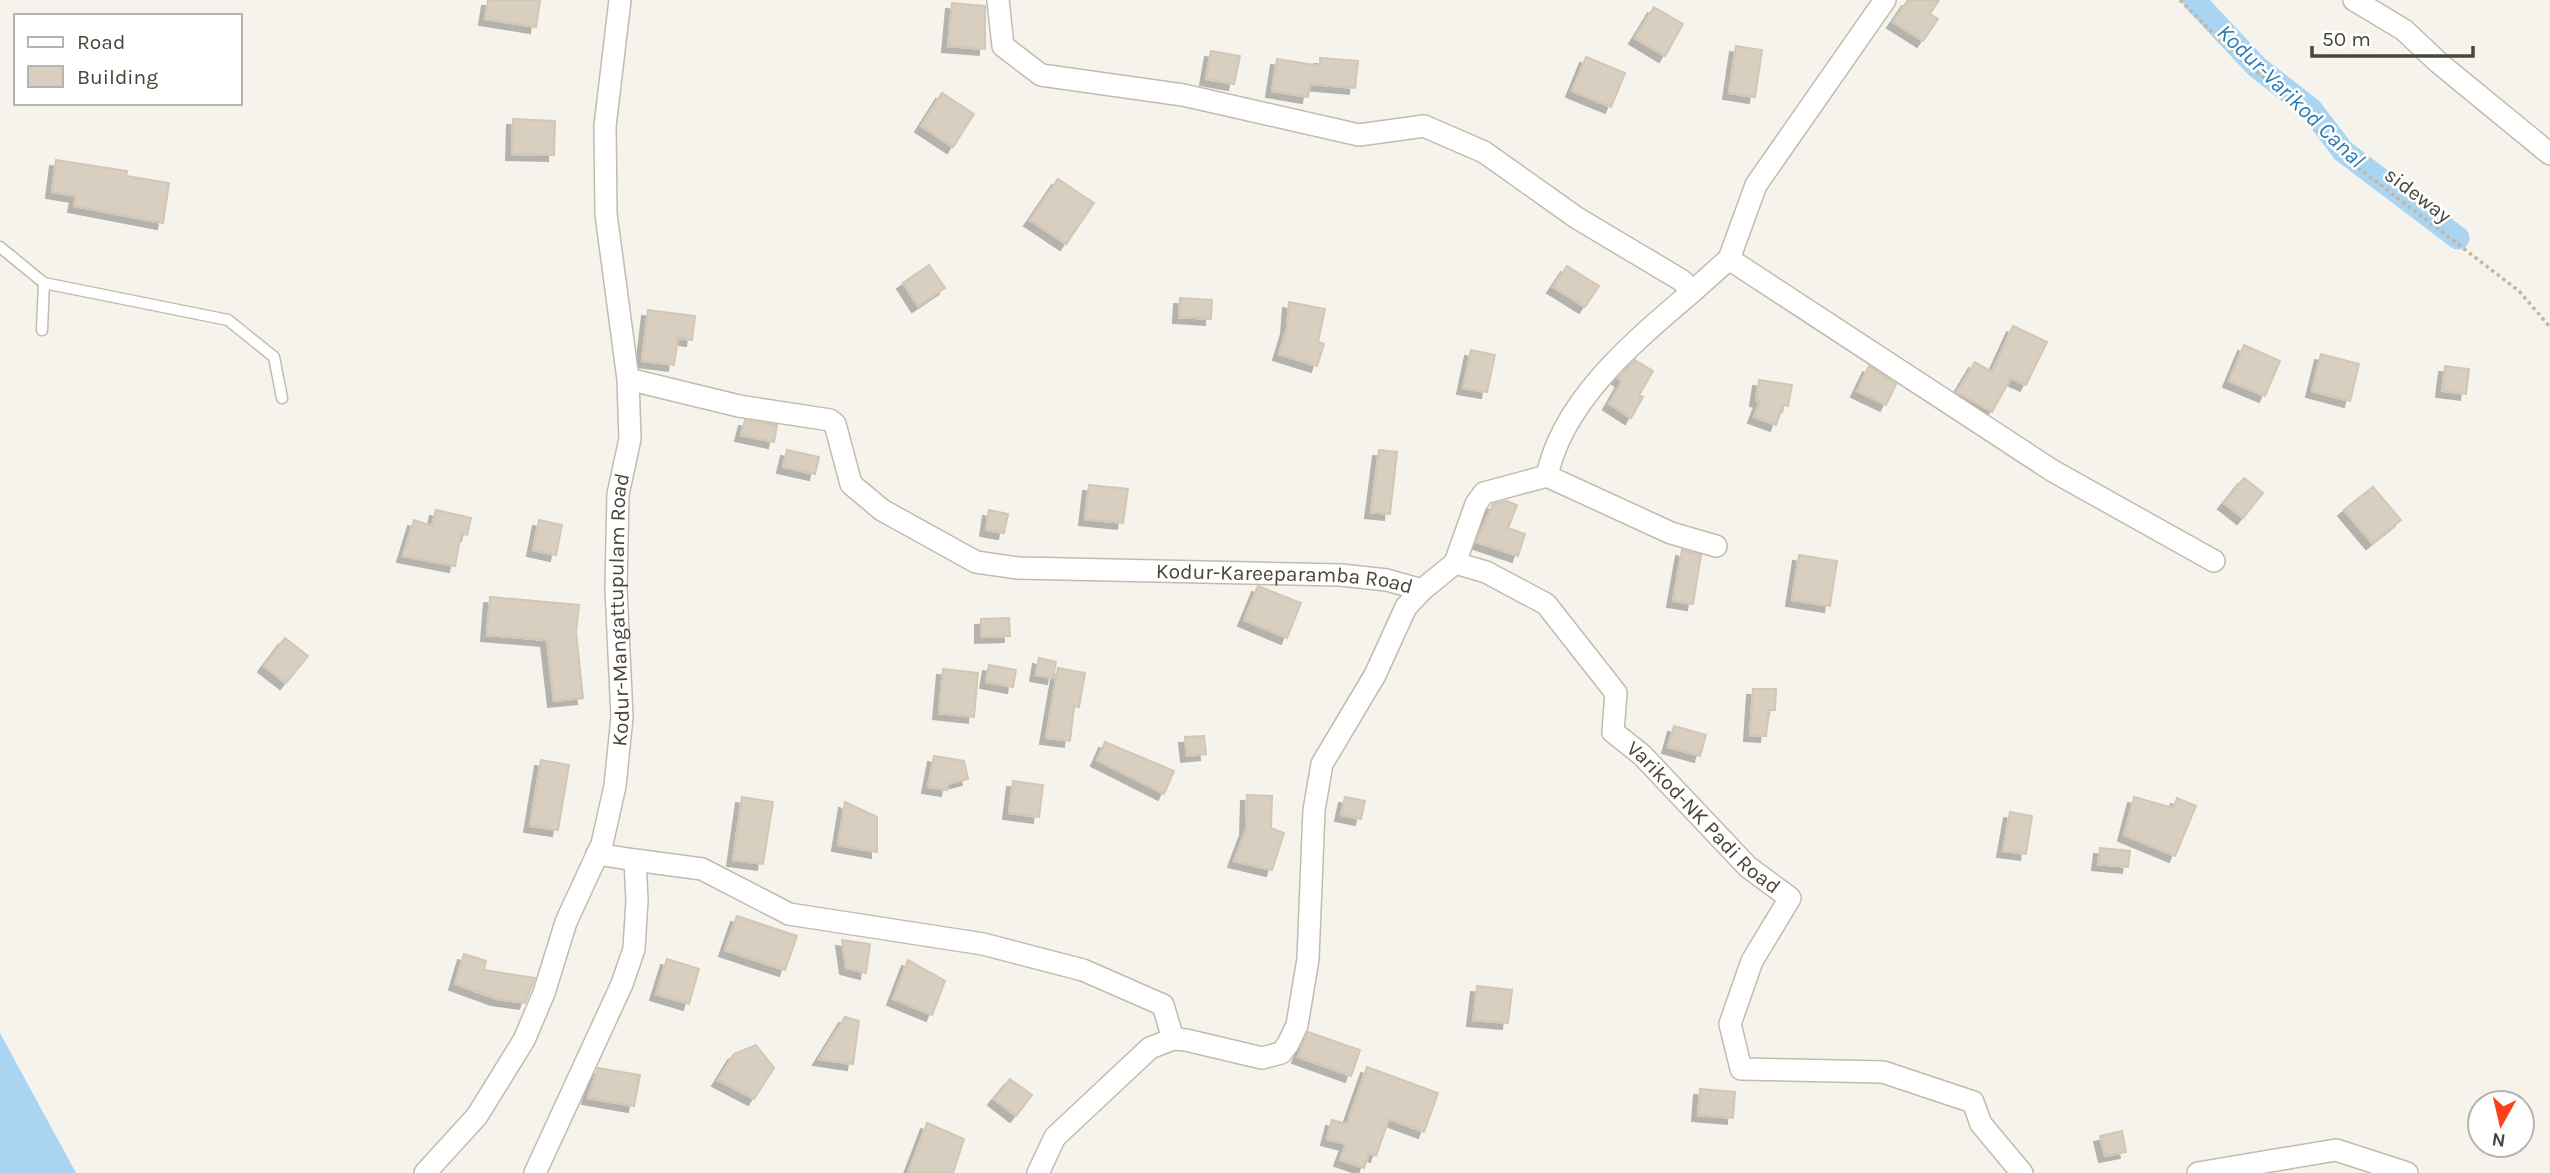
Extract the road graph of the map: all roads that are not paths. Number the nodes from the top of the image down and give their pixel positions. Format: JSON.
{"nodes":[{"id":1,"x":620,"y":0,"type":"edge"},
{"id":2,"x":998,"y":0,"type":"edge"},
{"id":3,"x":1885,"y":0,"type":"edge"},
{"id":4,"x":2354,"y":0,"type":"edge"},
{"id":5,"x":2550,"y":153,"type":"edge"},
{"id":6,"x":0,"y":247,"type":"edge"},
{"id":7,"x":1729,"y":259,"type":"junction"},
{"id":8,"x":44,"y":283,"type":"junction"},
{"id":9,"x":1693,"y":291,"type":"junction"},
{"id":10,"x":42,"y":330,"type":"dead end"},
{"id":11,"x":628,"y":379,"type":"junction"},
{"id":12,"x":282,"y":398,"type":"dead end"},
{"id":13,"x":1547,"y":476,"type":"junction"},
{"id":14,"x":1716,"y":546,"type":"dead end"},
{"id":15,"x":2214,"y":561,"type":"dead end"},
{"id":16,"x":1455,"y":563,"type":"junction"},
{"id":17,"x":1422,"y":590,"type":"junction"},
{"id":18,"x":597,"y":854,"type":"junction"},
{"id":19,"x":635,"y":860,"type":"junction"},
{"id":20,"x":1173,"y":1039,"type":"junction"},
{"id":21,"x":425,"y":1173,"type":"edge"},
{"id":22,"x":535,"y":1173,"type":"edge"},
{"id":23,"x":1038,"y":1173,"type":"edge"},
{"id":24,"x":2022,"y":1173,"type":"edge"},
{"id":25,"x":2198,"y":1173,"type":"edge"},
{"id":26,"x":2407,"y":1173,"type":"edge"}],
"edges":[{"from":1,"to":11,"type":"street","name":"Kodur-Mangattupulam Road"},
{"from":2,"to":9,"type":"street"},
{"from":3,"to":7,"type":"street"},
{"from":4,"to":5,"type":"street"},
{"from":6,"to":8,"type":"lane"},
{"from":7,"to":9,"type":"street"},
{"from":7,"to":15,"type":"street"},
{"from":8,"to":10,"type":"lane"},
{"from":8,"to":12,"type":"lane"},
{"from":9,"to":13,"type":"street"},
{"from":11,"to":17,"type":"street","name":"Kodur-Kareeparamba Road"},
{"from":11,"to":18,"type":"street","name":"Kodur-Mangattupulam Road"},
{"from":13,"to":14,"type":"street"},
{"from":13,"to":16,"type":"street"},
{"from":16,"to":17,"type":"street"},
{"from":16,"to":24,"type":"street","name":"Varikod-NK Padi Road"},
{"from":17,"to":20,"type":"street","name":"Kodur-Kareeparamba Road"},
{"from":18,"to":19,"type":"street"},
{"from":18,"to":21,"type":"street","name":"Kodur-Mangattupulam Road"},
{"from":19,"to":20,"type":"street"},
{"from":19,"to":22,"type":"street"},
{"from":20,"to":23,"type":"street"},
{"from":25,"to":26,"type":"street"}]}
